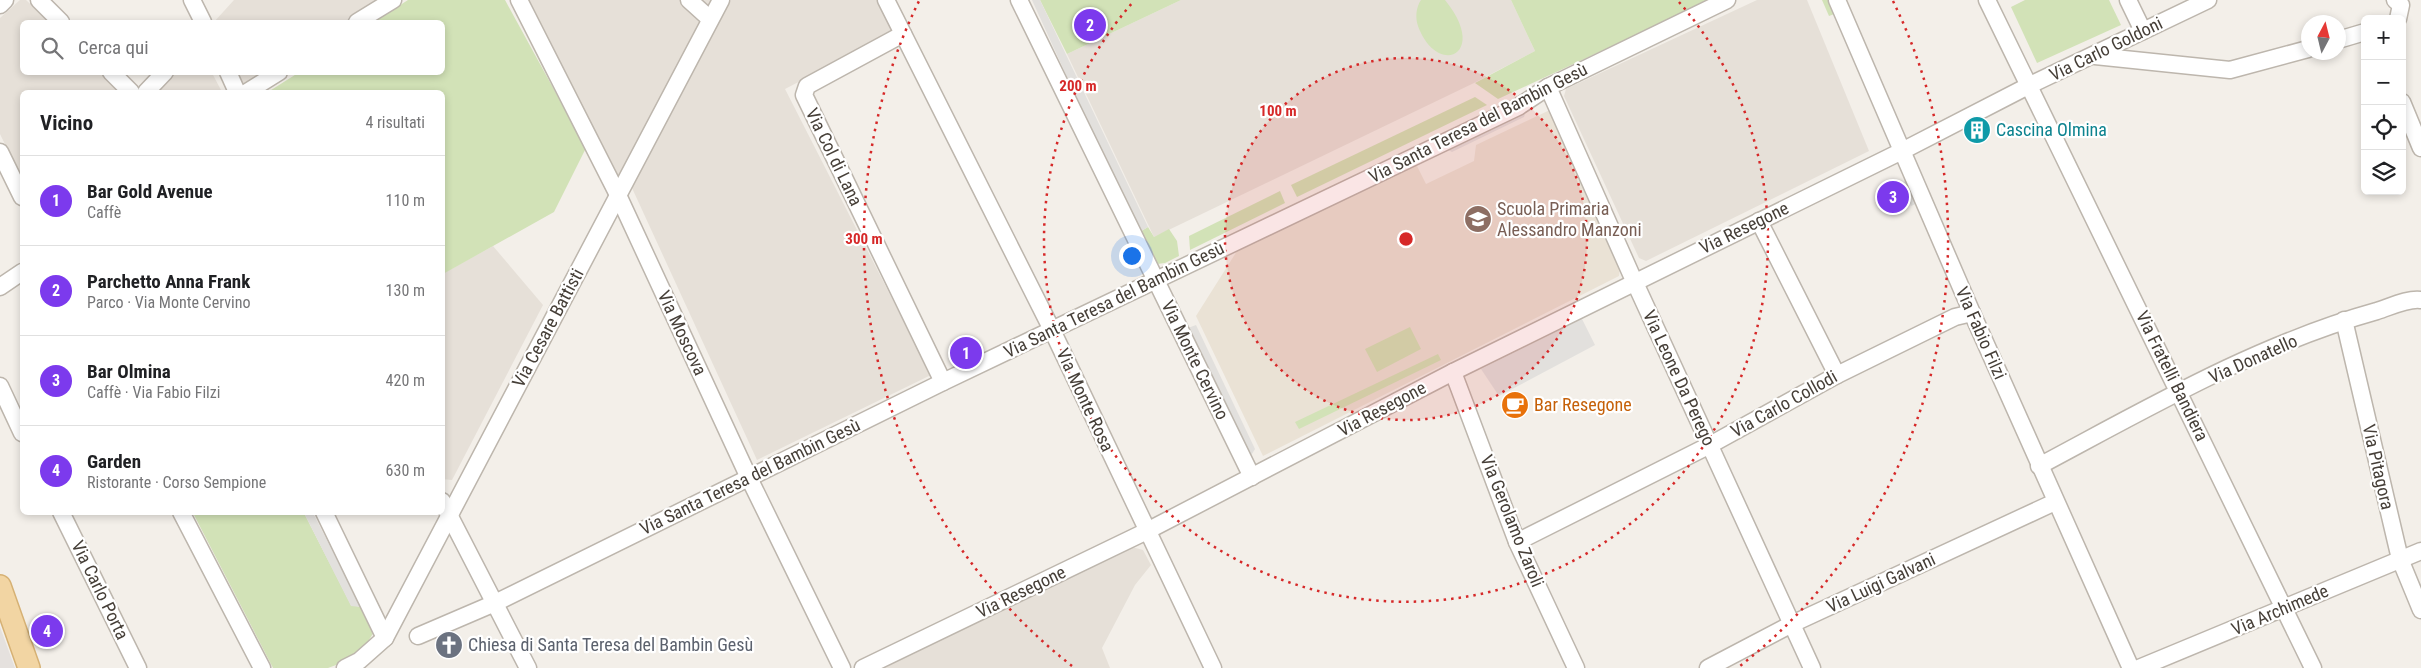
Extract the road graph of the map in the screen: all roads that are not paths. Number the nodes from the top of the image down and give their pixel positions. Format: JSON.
{"nodes":[{"id":1,"x":5,"y":0,"type":"edge"},
{"id":2,"x":39,"y":0,"type":"edge"},
{"id":3,"x":192,"y":0,"type":"edge"},
{"id":4,"x":393,"y":0,"type":"edge"},
{"id":5,"x":519,"y":0,"type":"edge"},
{"id":6,"x":689,"y":0,"type":"edge"},
{"id":7,"x":721,"y":0,"type":"edge"},
{"id":8,"x":886,"y":0,"type":"edge"},
{"id":9,"x":1019,"y":0,"type":"edge"},
{"id":10,"x":1727,"y":0,"type":"edge"},
{"id":11,"x":1837,"y":0,"type":"edge"},
{"id":12,"x":1988,"y":0,"type":"edge"},
{"id":13,"x":2128,"y":0,"type":"edge"},
{"id":14,"x":2208,"y":0,"type":"edge"},
{"id":15,"x":0,"y":5,"type":"edge"},
{"id":16,"x":710,"y":19,"type":"junction"},
{"id":17,"x":59,"y":20,"type":"edge"},
{"id":18,"x":202,"y":20,"type":"edge"},
{"id":19,"x":360,"y":20,"type":"edge"},
{"id":20,"x":2143,"y":31,"type":"junction"},
{"id":21,"x":2361,"y":33,"type":"edge"},
{"id":22,"x":903,"y":34,"type":"junction"},
{"id":23,"x":2346,"y":38,"type":"edge"},
{"id":24,"x":2301,"y":51,"type":"edge"},
{"id":25,"x":2095,"y":56,"type":"junction"},
{"id":26,"x":114,"y":75,"type":"edge"},
{"id":27,"x":162,"y":75,"type":"edge"},
{"id":28,"x":230,"y":75,"type":"edge"},
{"id":29,"x":274,"y":75,"type":"edge"},
{"id":30,"x":2030,"y":85,"type":"junction"},
{"id":31,"x":1548,"y":87,"type":"junction"},
{"id":32,"x":129,"y":90,"type":"edge"},
{"id":33,"x":148,"y":90,"type":"edge"},
{"id":34,"x":237,"y":90,"type":"edge"},
{"id":35,"x":250,"y":90,"type":"edge"},
{"id":36,"x":2403,"y":105,"type":"edge"},
{"id":37,"x":2421,"y":148,"type":"edge"},
{"id":38,"x":1902,"y":151,"type":"junction"},
{"id":39,"x":0,"y":152,"type":"edge"},
{"id":40,"x":20,"y":193,"type":"edge"},
{"id":41,"x":618,"y":196,"type":"junction"},
{"id":42,"x":1759,"y":221,"type":"junction"},
{"id":43,"x":20,"y":273,"type":"edge"},
{"id":44,"x":1156,"y":280,"type":"junction"},
{"id":45,"x":1635,"y":282,"type":"junction"},
{"id":46,"x":0,"y":287,"type":"edge"},
{"id":47,"x":2421,"y":300,"type":"edge"},
{"id":48,"x":1972,"y":313,"type":"junction"},
{"id":49,"x":2344,"y":320,"type":"junction"},
{"id":50,"x":1052,"y":330,"type":"junction"},
{"id":51,"x":1453,"y":372,"type":"junction"},
{"id":52,"x":1837,"y":375,"type":"junction"},
{"id":53,"x":943,"y":382,"type":"junction"},
{"id":54,"x":0,"y":386,"type":"edge"},
{"id":55,"x":2180,"y":392,"type":"junction"},
{"id":56,"x":20,"y":429,"type":"edge"},
{"id":57,"x":1710,"y":445,"type":"junction"},
{"id":58,"x":2039,"y":466,"type":"junction"},
{"id":59,"x":1252,"y":477,"type":"junction"},
{"id":60,"x":749,"y":478,"type":"junction"},
{"id":61,"x":2055,"y":502,"type":"junction"},
{"id":62,"x":446,"y":508,"type":"edge"},
{"id":63,"x":62,"y":515,"type":"edge"},
{"id":64,"x":183,"y":515,"type":"edge"},
{"id":65,"x":325,"y":515,"type":"edge"},
{"id":66,"x":443,"y":515,"type":"edge"},
{"id":67,"x":1147,"y":530,"type":"junction"},
{"id":68,"x":1517,"y":542,"type":"junction"},
{"id":69,"x":2421,"y":551,"type":"edge"},
{"id":70,"x":2400,"y":559,"type":"junction"},
{"id":71,"x":0,"y":586,"type":"edge"},
{"id":72,"x":495,"y":602,"type":"junction"},
{"id":73,"x":2285,"y":608,"type":"junction"},
{"id":74,"x":2421,"y":610,"type":"edge"},
{"id":75,"x":1792,"y":624,"type":"junction"},
{"id":76,"x":418,"y":636,"type":"dead end"},
{"id":77,"x":385,"y":638,"type":"junction"},
{"id":78,"x":2133,"y":667,"type":"edge"},
{"id":79,"x":29,"y":668,"type":"edge"},
{"id":80,"x":138,"y":668,"type":"edge"},
{"id":81,"x":262,"y":668,"type":"edge"},
{"id":82,"x":345,"y":668,"type":"edge"},
{"id":83,"x":528,"y":668,"type":"edge"},
{"id":84,"x":842,"y":668,"type":"edge"},
{"id":85,"x":863,"y":668,"type":"edge"},
{"id":86,"x":1213,"y":668,"type":"edge"},
{"id":87,"x":1576,"y":668,"type":"edge"},
{"id":88,"x":1708,"y":668,"type":"edge"},
{"id":89,"x":1812,"y":668,"type":"edge"},
{"id":90,"x":2313,"y":668,"type":"edge"}],
"edges":[{"from":1,"to":15,"type":"street"},
{"from":2,"to":17,"type":"street"},
{"from":3,"to":18,"type":"street"},
{"from":4,"to":19,"type":"street"},
{"from":5,"to":41,"type":"street","name":"Via Moscova"},
{"from":6,"to":16,"type":"street"},
{"from":7,"to":16,"type":"street","name":"Via Cesare Battisti"},
{"from":8,"to":22,"type":"street","name":"Via Monte Rosa"},
{"from":9,"to":44,"type":"street","name":"Via Monte Cervino"},
{"from":10,"to":31,"type":"street","name":"Via Santa Teresa del Bambin Gesù"},
{"from":11,"to":38,"type":"street","name":"Via Fabio Filzi"},
{"from":12,"to":30,"type":"street","name":"Via Fratelli Bandiera"},
{"from":13,"to":20,"type":"street"},
{"from":14,"to":20,"type":"street","name":"Via Carlo Goldoni"},
{"from":16,"to":41,"type":"street","name":"Via Cesare Battisti"},
{"from":20,"to":25,"type":"street","name":"Via Carlo Goldoni"},
{"from":21,"to":23,"type":"street"},
{"from":22,"to":50,"type":"street","name":"Via Monte Rosa"},
{"from":22,"to":53,"type":"street","name":"Via Col di Lana"},
{"from":24,"to":25,"type":"street"},
{"from":25,"to":30,"type":"street","name":"Via Carlo Goldoni"},
{"from":26,"to":32,"type":"street"},
{"from":27,"to":33,"type":"street"},
{"from":28,"to":34,"type":"street"},
{"from":29,"to":35,"type":"street"},
{"from":30,"to":38,"type":"street","name":"Via Carlo Goldoni"},
{"from":30,"to":55,"type":"street","name":"Via Fratelli Bandiera"},
{"from":31,"to":44,"type":"street","name":"Via Santa Teresa del Bambin Gesù"},
{"from":31,"to":45,"type":"street","name":"Via Leone Da Perego"},
{"from":36,"to":37,"type":"street"},
{"from":38,"to":42,"type":"street","name":"Via Resegone"},
{"from":38,"to":48,"type":"street","name":"Via Fabio Filzi"},
{"from":39,"to":40,"type":"street"},
{"from":41,"to":60,"type":"street","name":"Via Moscova"},
{"from":41,"to":62,"type":"street","name":"Via Cesare Battisti"},
{"from":42,"to":45,"type":"street","name":"Via Resegone"},
{"from":42,"to":52,"type":"street"},
{"from":43,"to":46,"type":"street"},
{"from":44,"to":50,"type":"street","name":"Via Santa Teresa del Bambin Gesù"},
{"from":44,"to":59,"type":"street","name":"Via Monte Cervino"},
{"from":45,"to":51,"type":"street","name":"Via Resegone"},
{"from":45,"to":57,"type":"street","name":"Via Leone Da Perego"},
{"from":47,"to":49,"type":"street","name":"Via Donatello"},
{"from":48,"to":52,"type":"street","name":"Via Carlo Collodi"},
{"from":48,"to":58,"type":"street","name":"Via Fabio Filzi"},
{"from":49,"to":55,"type":"street","name":"Via Donatello"},
{"from":49,"to":70,"type":"street","name":"Via Pitagora"},
{"from":50,"to":53,"type":"street","name":"Via Santa Teresa del Bambin Gesù"},
{"from":50,"to":67,"type":"street","name":"Via Monte Rosa"},
{"from":51,"to":59,"type":"street","name":"Via Resegone"},
{"from":51,"to":68,"type":"street","name":"Via Gerolamo Zaroli"},
{"from":52,"to":57,"type":"street","name":"Via Carlo Collodi"},
{"from":53,"to":60,"type":"street","name":"Via Santa Teresa del Bambin Gesù"},
{"from":54,"to":56,"type":"street"},
{"from":55,"to":58,"type":"street","name":"Via Donatello"},
{"from":55,"to":73,"type":"street","name":"Via Fratelli Bandiera"},
{"from":57,"to":68,"type":"street","name":"Via Carlo Collodi"},
{"from":57,"to":75,"type":"street","name":"Via Leone Da Perego"},
{"from":58,"to":61,"type":"street","name":"Via Fabio Filzi"},
{"from":59,"to":67,"type":"street","name":"Via Resegone"},
{"from":60,"to":72,"type":"street","name":"Via Santa Teresa del Bambin Gesù"},
{"from":60,"to":84,"type":"street","name":"Via Moscova"},
{"from":61,"to":75,"type":"street","name":"Via Luigi Galvani"},
{"from":61,"to":78,"type":"street","name":"Via Fabio Filzi"},
{"from":62,"to":72,"type":"street"},
{"from":63,"to":80,"type":"street","name":"Via Carlo Porta"},
{"from":64,"to":81,"type":"street"},
{"from":65,"to":77,"type":"street"},
{"from":66,"to":77,"type":"street","name":"Via Cesare Battisti"},
{"from":67,"to":85,"type":"street","name":"Via Resegone"},
{"from":67,"to":86,"type":"street","name":"Via Monte Rosa"},
{"from":68,"to":87,"type":"street","name":"Via Gerolamo Zaroli"},
{"from":69,"to":70,"type":"street","name":"Via Archimede"},
{"from":70,"to":73,"type":"street","name":"Via Archimede"},
{"from":70,"to":74,"type":"street","name":"Via Pitagora"},
{"from":71,"to":79,"type":"main road"},
{"from":72,"to":76,"type":"street","name":"Via Santa Teresa del Bambin Gesù"},
{"from":72,"to":83,"type":"street"},
{"from":73,"to":78,"type":"street","name":"Via Archimede"},
{"from":73,"to":90,"type":"street","name":"Via Fratelli Bandiera"},
{"from":75,"to":88,"type":"street","name":"Via Luigi Galvani"},
{"from":75,"to":89,"type":"street","name":"Via Leone Da Perego"},
{"from":77,"to":82,"type":"street"}]}
